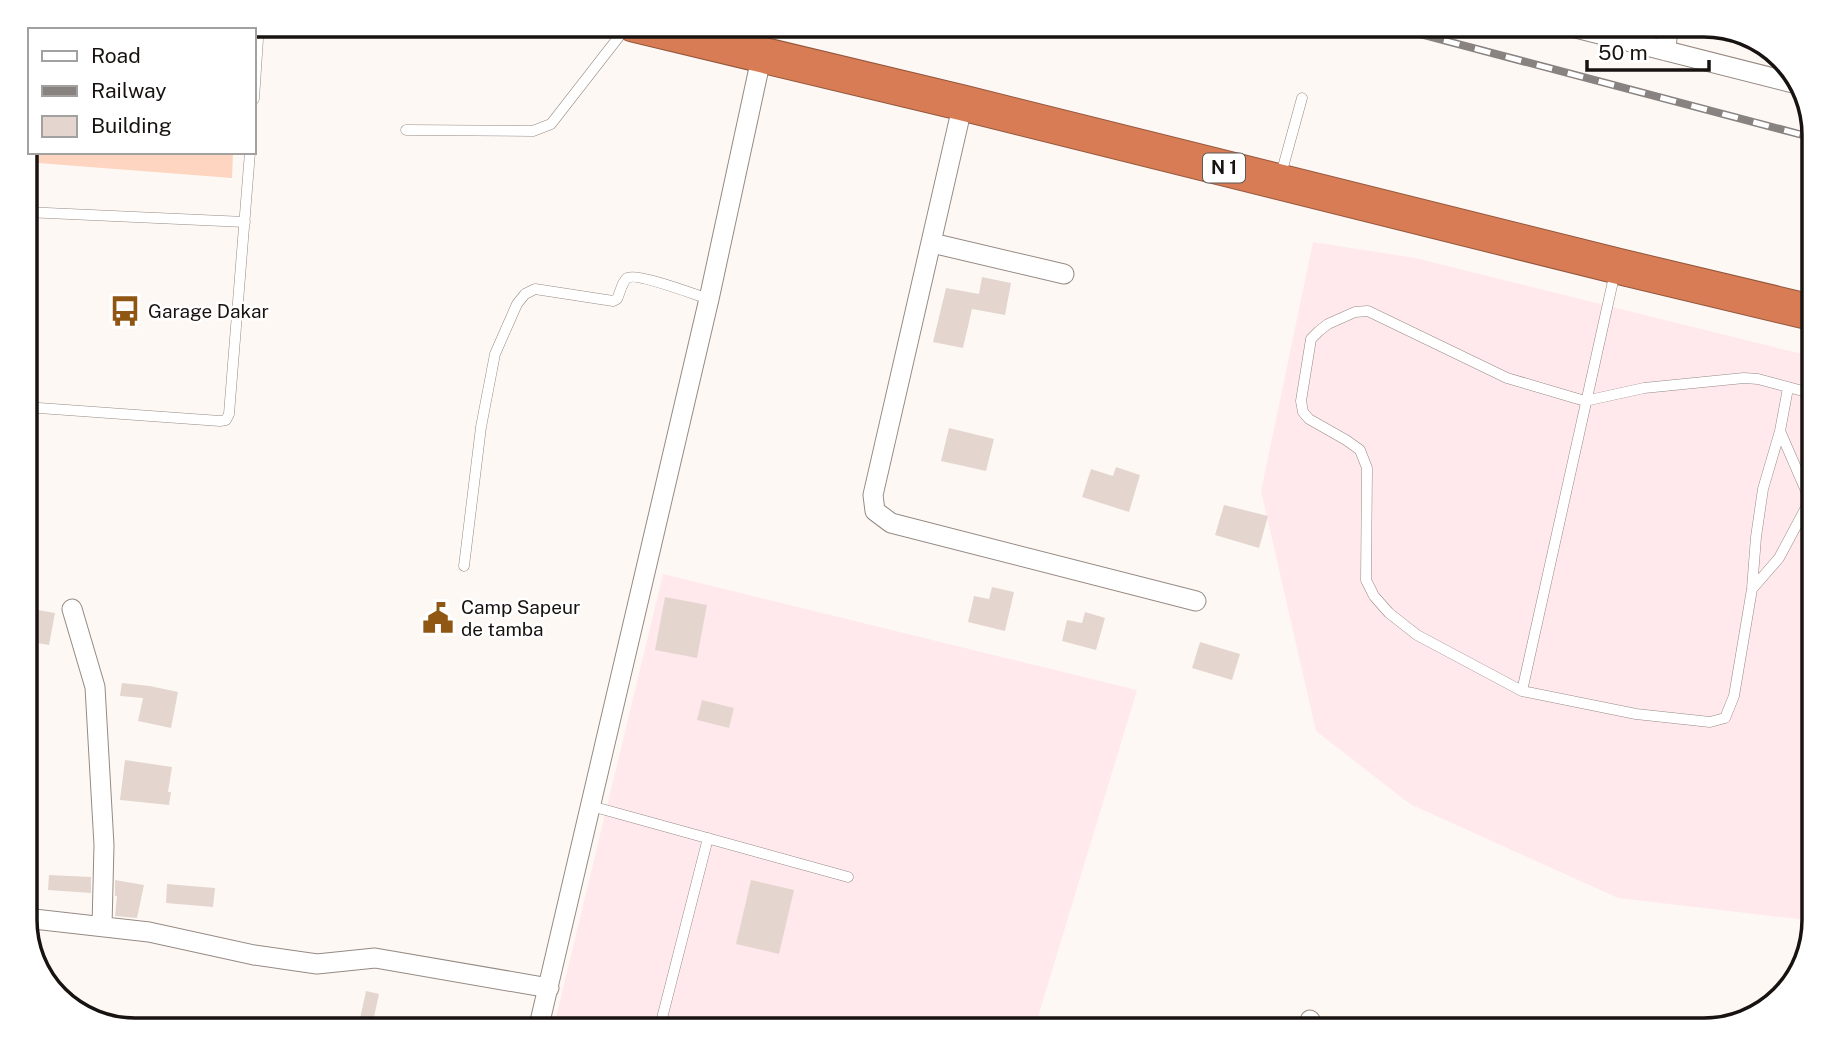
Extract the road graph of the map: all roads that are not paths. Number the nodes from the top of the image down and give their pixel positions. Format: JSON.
{"nodes":[{"id":1,"x":258,"y":37,"type":"edge"},
{"id":2,"x":621,"y":37,"type":"edge"},
{"id":3,"x":683,"y":37,"type":"edge"},
{"id":4,"x":1611,"y":37,"type":"edge"},
{"id":5,"x":1667,"y":37,"type":"edge"},
{"id":6,"x":1665,"y":51,"type":"junction"},
{"id":7,"x":762,"y":54,"type":"junction"},
{"id":8,"x":256,"y":69,"type":"edge"},
{"id":9,"x":1783,"y":77,"type":"edge"},
{"id":10,"x":1302,"y":97,"type":"dead end"},
{"id":11,"x":963,"y":103,"type":"junction"},
{"id":12,"x":406,"y":130,"type":"dead end"},
{"id":13,"x":250,"y":154,"type":"edge"},
{"id":14,"x":1279,"y":181,"type":"junction"},
{"id":15,"x":37,"y":213,"type":"edge"},
{"id":16,"x":245,"y":222,"type":"junction"},
{"id":17,"x":932,"y":243,"type":"junction"},
{"id":18,"x":1616,"y":266,"type":"junction"},
{"id":19,"x":1064,"y":274,"type":"dead end"},
{"id":20,"x":709,"y":299,"type":"junction"},
{"id":21,"x":1802,"y":310,"type":"edge"},
{"id":22,"x":1788,"y":388,"type":"junction"},
{"id":23,"x":1802,"y":391,"type":"edge"},
{"id":24,"x":1585,"y":401,"type":"junction"},
{"id":25,"x":37,"y":408,"type":"edge"},
{"id":26,"x":1780,"y":431,"type":"junction"},
{"id":27,"x":1802,"y":478,"type":"edge"},
{"id":28,"x":1802,"y":518,"type":"edge"},
{"id":29,"x":464,"y":566,"type":"dead end"},
{"id":30,"x":1752,"y":589,"type":"junction"},
{"id":31,"x":1196,"y":601,"type":"dead end"},
{"id":32,"x":72,"y":608,"type":"dead end"},
{"id":33,"x":1522,"y":691,"type":"junction"},
{"id":34,"x":591,"y":806,"type":"junction"},
{"id":35,"x":708,"y":838,"type":"junction"},
{"id":36,"x":848,"y":877,"type":"dead end"},
{"id":37,"x":37,"y":919,"type":"edge"},
{"id":38,"x":102,"y":926,"type":"junction"},
{"id":39,"x":549,"y":988,"type":"junction"},
{"id":40,"x":541,"y":1018,"type":"edge"},
{"id":41,"x":662,"y":1018,"type":"edge"}],
"edges":[{"from":1,"to":8,"type":"lane"},
{"from":2,"to":12,"type":"lane"},
{"from":3,"to":7,"type":"highway","number":"N 1"},
{"from":4,"to":6,"type":"street"},
{"from":5,"to":6,"type":"street"},
{"from":6,"to":9,"type":"street"},
{"from":7,"to":11,"type":"highway","number":"N 1"},
{"from":7,"to":20,"type":"street"},
{"from":10,"to":14,"type":"lane"},
{"from":11,"to":14,"type":"highway","number":"N 1"},
{"from":11,"to":17,"type":"street"},
{"from":13,"to":16,"type":"lane"},
{"from":14,"to":18,"type":"highway","number":"N 1"},
{"from":15,"to":16,"type":"lane"},
{"from":16,"to":25,"type":"lane"},
{"from":17,"to":19,"type":"street"},
{"from":17,"to":31,"type":"street"},
{"from":18,"to":21,"type":"highway","number":"N 1"},
{"from":18,"to":24,"type":"lane"},
{"from":20,"to":29,"type":"lane"},
{"from":20,"to":34,"type":"street"},
{"from":22,"to":23,"type":"lane"},
{"from":22,"to":24,"type":"lane"},
{"from":22,"to":26,"type":"lane"},
{"from":24,"to":33,"type":"lane"},
{"from":24,"to":33,"type":"lane"},
{"from":26,"to":27,"type":"lane"},
{"from":26,"to":30,"type":"lane"},
{"from":28,"to":30,"type":"lane"},
{"from":30,"to":33,"type":"lane"},
{"from":32,"to":38,"type":"street"},
{"from":34,"to":35,"type":"lane"},
{"from":34,"to":39,"type":"street"},
{"from":35,"to":36,"type":"lane"},
{"from":35,"to":41,"type":"lane"},
{"from":37,"to":38,"type":"street"},
{"from":38,"to":39,"type":"street"},
{"from":39,"to":40,"type":"street"}]}
